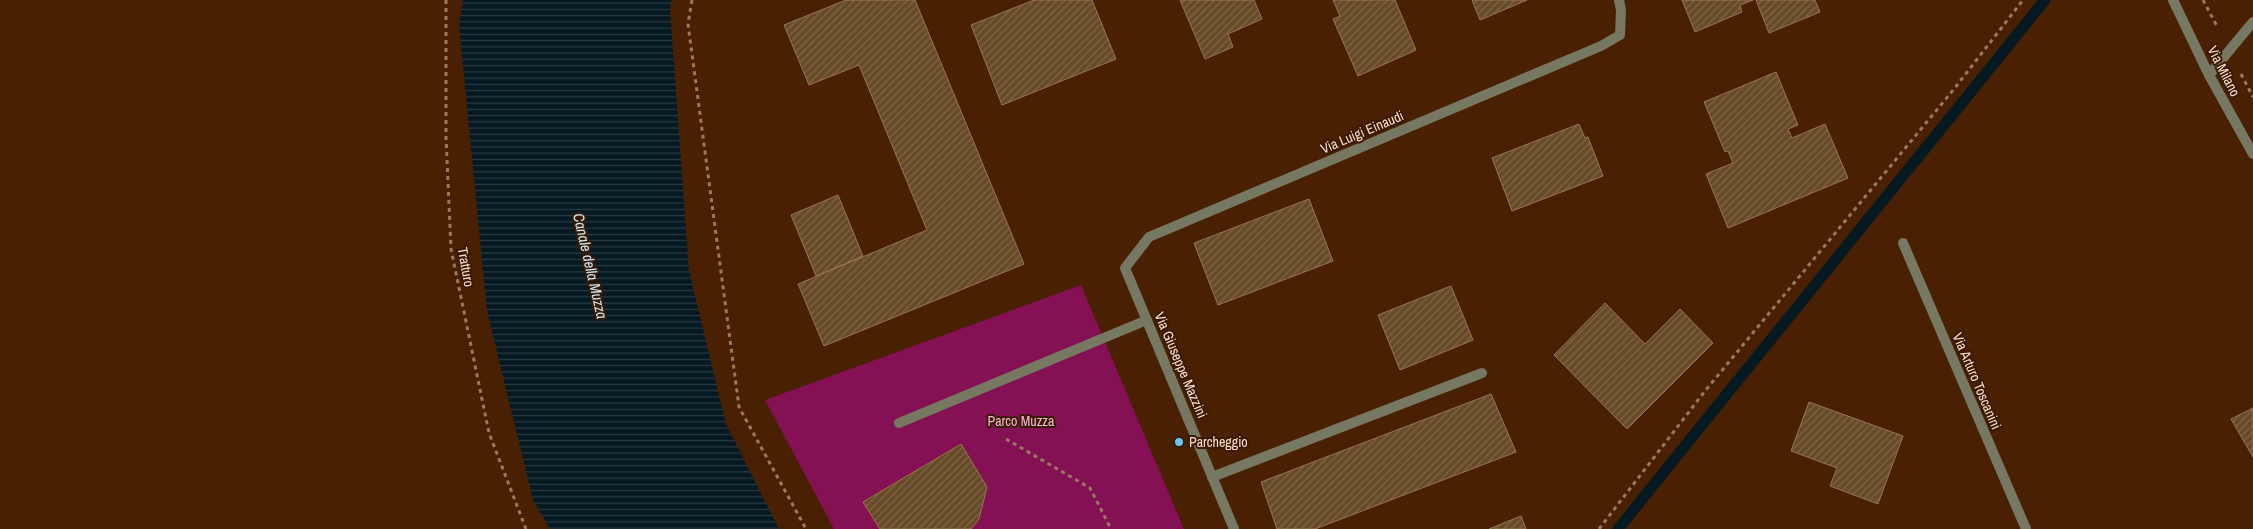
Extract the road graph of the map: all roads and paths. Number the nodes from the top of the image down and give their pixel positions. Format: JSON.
{"nodes":[{"id":1,"x":446,"y":0,"type":"edge"},
{"id":2,"x":692,"y":0,"type":"edge"},
{"id":3,"x":1619,"y":0,"type":"edge"},
{"id":4,"x":2023,"y":0,"type":"edge"},
{"id":5,"x":2173,"y":0,"type":"edge"},
{"id":6,"x":2253,"y":22,"type":"edge"},
{"id":7,"x":2210,"y":75,"type":"junction"},
{"id":8,"x":2253,"y":154,"type":"edge"},
{"id":9,"x":1903,"y":243,"type":"dead end"},
{"id":10,"x":1125,"y":268,"type":"joint"},
{"id":11,"x":1147,"y":320,"type":"junction"},
{"id":12,"x":1482,"y":374,"type":"dead end"},
{"id":13,"x":899,"y":423,"type":"dead end"},
{"id":14,"x":1006,"y":439,"type":"dead end"},
{"id":15,"x":1212,"y":477,"type":"junction"},
{"id":16,"x":526,"y":529,"type":"edge"},
{"id":17,"x":806,"y":529,"type":"edge"},
{"id":18,"x":1111,"y":529,"type":"edge"},
{"id":19,"x":1234,"y":529,"type":"edge"},
{"id":20,"x":1599,"y":529,"type":"edge"},
{"id":21,"x":2026,"y":529,"type":"edge"}],
"edges":[{"from":1,"to":16,"type":"path","name":"Tratturo"},
{"from":2,"to":17,"type":"path"},
{"from":3,"to":10,"type":"street","name":"Via Luigi Einaudi"},
{"from":4,"to":20,"type":"path"},
{"from":5,"to":7,"type":"street","name":"Via Milano"},
{"from":6,"to":7,"type":"street"},
{"from":7,"to":8,"type":"street","name":"Via Milano"},
{"from":9,"to":21,"type":"street","name":"Via Arturo Toscanini"},
{"from":10,"to":11,"type":"street","name":"Via Giuseppe Mazzini"},
{"from":11,"to":13,"type":"street"},
{"from":11,"to":15,"type":"street","name":"Via Giuseppe Mazzini"},
{"from":12,"to":15,"type":"street"},
{"from":14,"to":18,"type":"path"},
{"from":15,"to":19,"type":"street","name":"Via Giuseppe Mazzini"}]}
